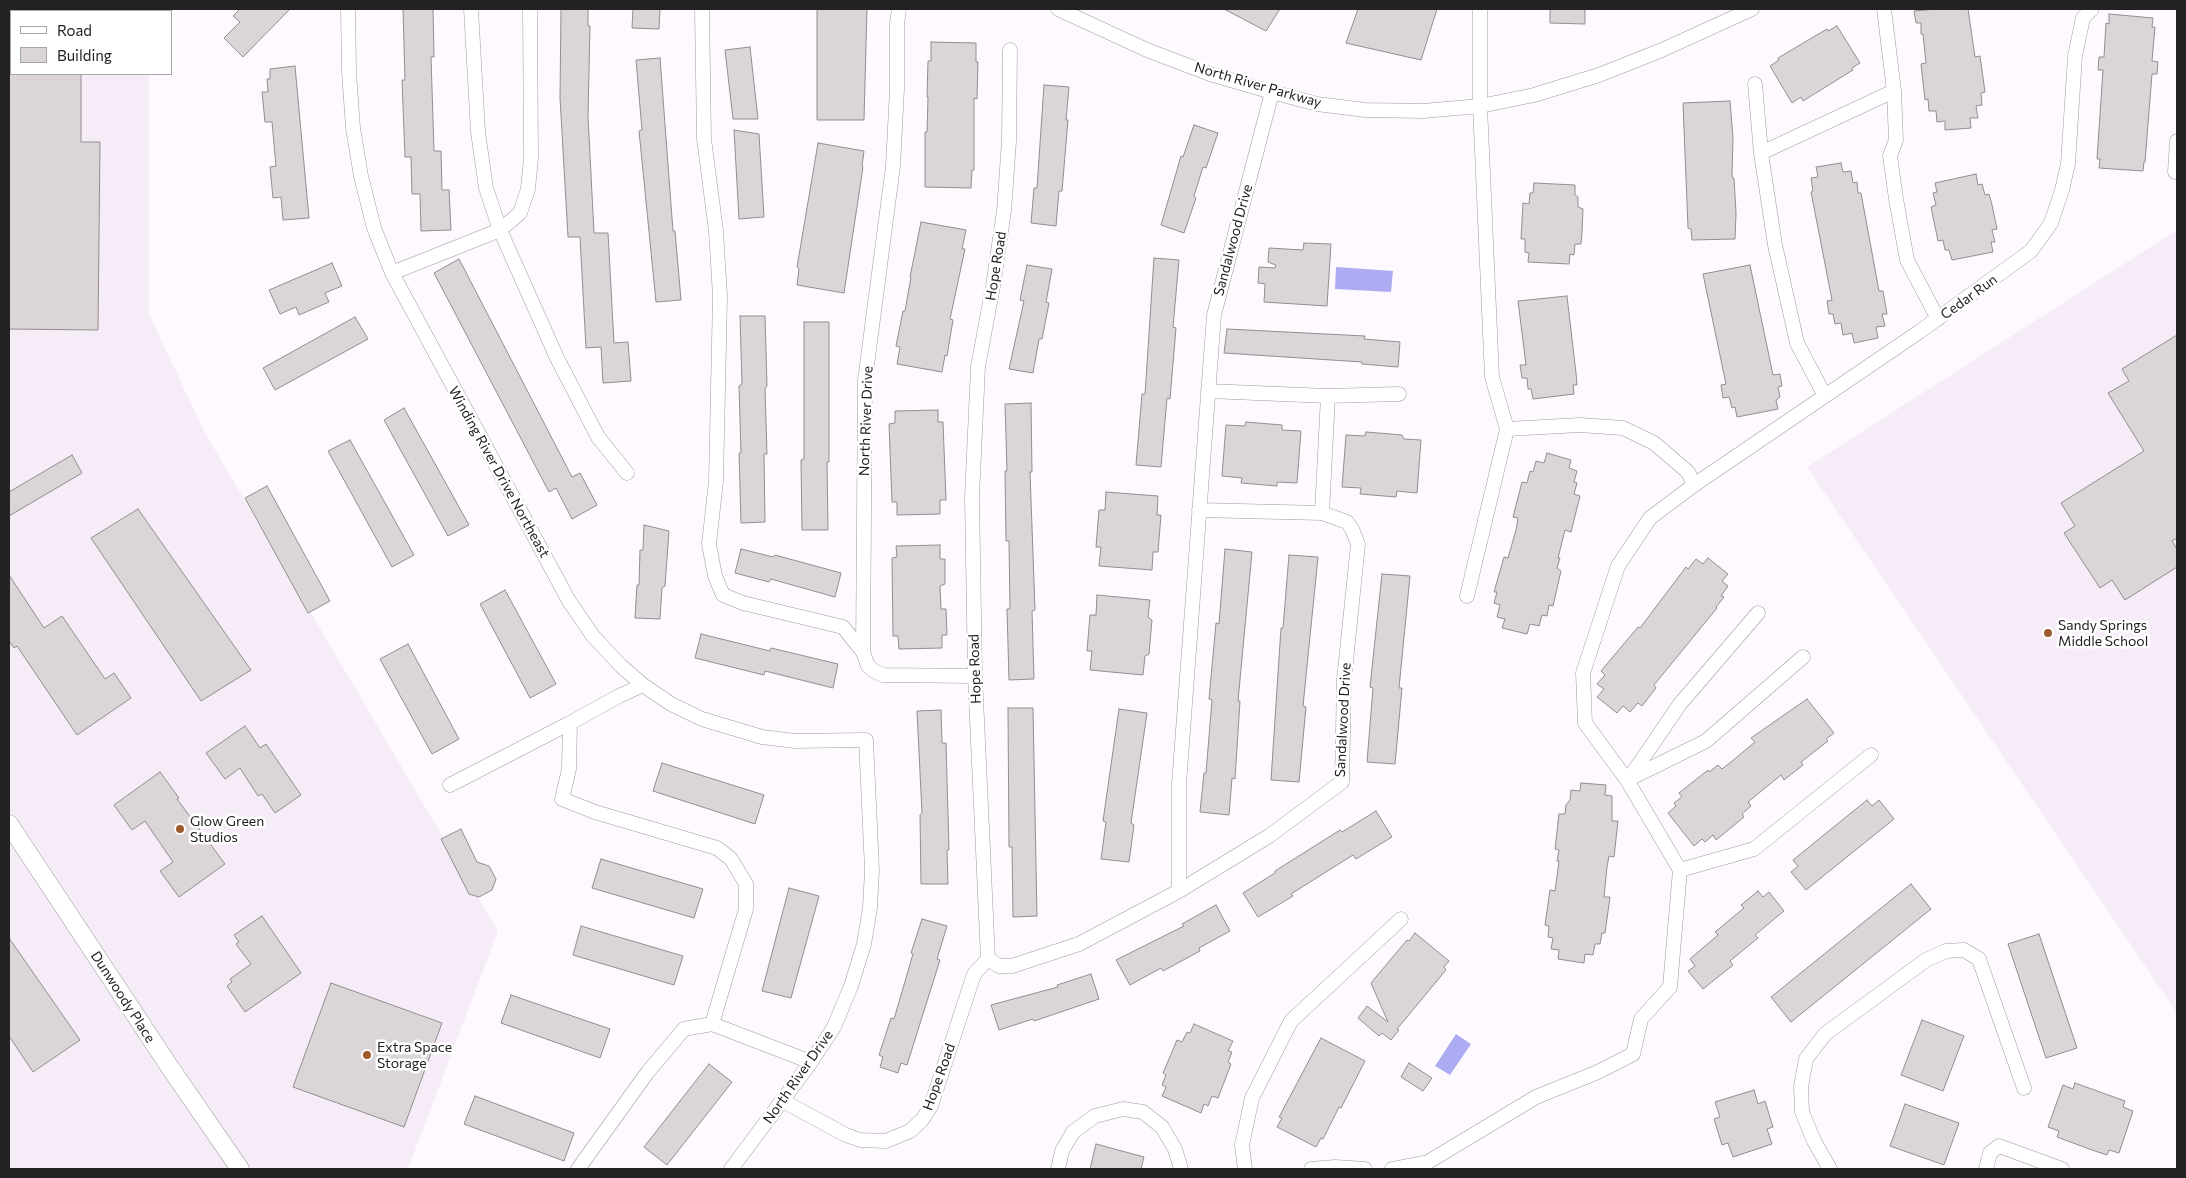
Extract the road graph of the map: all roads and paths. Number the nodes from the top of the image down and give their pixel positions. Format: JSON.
{"nodes":[{"id":1,"x":348,"y":9,"type":"edge"},
{"id":2,"x":471,"y":9,"type":"edge"},
{"id":3,"x":530,"y":9,"type":"edge"},
{"id":4,"x":702,"y":9,"type":"edge"},
{"id":5,"x":899,"y":9,"type":"edge"},
{"id":6,"x":1058,"y":9,"type":"edge"},
{"id":7,"x":1480,"y":9,"type":"edge"},
{"id":8,"x":1752,"y":9,"type":"edge"},
{"id":9,"x":1884,"y":9,"type":"edge"},
{"id":10,"x":2092,"y":9,"type":"edge"},
{"id":11,"x":1010,"y":50,"type":"dead end"},
{"id":12,"x":1755,"y":84,"type":"dead end"},
{"id":13,"x":1894,"y":91,"type":"junction"},
{"id":14,"x":1272,"y":92,"type":"junction"},
{"id":15,"x":1480,"y":106,"type":"junction"},
{"id":16,"x":2177,"y":141,"type":"edge"},
{"id":17,"x":1761,"y":153,"type":"junction"},
{"id":18,"x":2175,"y":172,"type":"dead end"},
{"id":19,"x":500,"y":230,"type":"junction"},
{"id":20,"x":392,"y":273,"type":"junction"},
{"id":21,"x":1938,"y":319,"type":"junction"},
{"id":22,"x":1208,"y":391,"type":"junction"},
{"id":23,"x":1399,"y":394,"type":"dead end"},
{"id":24,"x":1328,"y":396,"type":"junction"},
{"id":25,"x":1826,"y":396,"type":"junction"},
{"id":26,"x":1507,"y":429,"type":"junction"},
{"id":27,"x":627,"y":473,"type":"dead end"},
{"id":28,"x":1694,"y":485,"type":"junction"},
{"id":29,"x":1199,"y":510,"type":"junction"},
{"id":30,"x":1322,"y":513,"type":"junction"},
{"id":31,"x":1467,"y":596,"type":"dead end"},
{"id":32,"x":1758,"y":613,"type":"dead end"},
{"id":33,"x":863,"y":652,"type":"junction"},
{"id":34,"x":1803,"y":657,"type":"dead end"},
{"id":35,"x":975,"y":676,"type":"junction"},
{"id":36,"x":643,"y":685,"type":"junction"},
{"id":37,"x":570,"y":723,"type":"junction"},
{"id":38,"x":866,"y":740,"type":"joint"},
{"id":39,"x":1871,"y":754,"type":"dead end"},
{"id":40,"x":1628,"y":780,"type":"junction"},
{"id":41,"x":450,"y":785,"type":"dead end"},
{"id":42,"x":9,"y":824,"type":"edge"},
{"id":43,"x":1680,"y":870,"type":"junction"},
{"id":44,"x":1179,"y":891,"type":"junction"},
{"id":45,"x":1401,"y":918,"type":"dead end"},
{"id":46,"x":988,"y":960,"type":"junction"},
{"id":47,"x":712,"y":1024,"type":"junction"},
{"id":48,"x":811,"y":1062,"type":"junction"},
{"id":49,"x":2024,"y":1088,"type":"dead end"},
{"id":50,"x":783,"y":1101,"type":"junction"},
{"id":51,"x":240,"y":1169,"type":"edge"},
{"id":52,"x":578,"y":1169,"type":"edge"},
{"id":53,"x":731,"y":1169,"type":"edge"},
{"id":54,"x":1058,"y":1169,"type":"edge"},
{"id":55,"x":1181,"y":1169,"type":"edge"},
{"id":56,"x":1245,"y":1169,"type":"edge"},
{"id":57,"x":1311,"y":1169,"type":"edge"},
{"id":58,"x":1365,"y":1169,"type":"edge"},
{"id":59,"x":1392,"y":1169,"type":"edge"},
{"id":60,"x":1830,"y":1169,"type":"edge"},
{"id":61,"x":1986,"y":1169,"type":"edge"},
{"id":62,"x":2062,"y":1169,"type":"edge"}],
"edges":[{"from":1,"to":20,"type":"street","name":"Winding River Drive Northeast"},
{"from":2,"to":19,"type":"street"},
{"from":3,"to":19,"type":"street"},
{"from":4,"to":33,"type":"street"},
{"from":5,"to":33,"type":"street","name":"North River Drive"},
{"from":6,"to":14,"type":"street","name":"North River Parkway"},
{"from":7,"to":15,"type":"street"},
{"from":8,"to":15,"type":"street","name":"North River Parkway"},
{"from":9,"to":13,"type":"street"},
{"from":10,"to":21,"type":"street","name":"Cedar Run"},
{"from":11,"to":35,"type":"street","name":"Hope Road"},
{"from":12,"to":17,"type":"street"},
{"from":13,"to":17,"type":"street"},
{"from":13,"to":21,"type":"street"},
{"from":14,"to":15,"type":"street","name":"North River Parkway"},
{"from":14,"to":22,"type":"street","name":"Sandalwood Drive"},
{"from":15,"to":26,"type":"street"},
{"from":16,"to":18,"type":"street"},
{"from":17,"to":25,"type":"street"},
{"from":19,"to":20,"type":"street"},
{"from":19,"to":27,"type":"street"},
{"from":20,"to":36,"type":"street","name":"Winding River Drive Northeast"},
{"from":21,"to":25,"type":"street","name":"Cedar Run"},
{"from":22,"to":24,"type":"street"},
{"from":22,"to":29,"type":"street","name":"Sandalwood Drive"},
{"from":23,"to":24,"type":"street"},
{"from":24,"to":30,"type":"street"},
{"from":25,"to":28,"type":"street","name":"Cedar Run"},
{"from":26,"to":28,"type":"street"},
{"from":26,"to":31,"type":"street"},
{"from":28,"to":40,"type":"street","name":"Cedar Run"},
{"from":29,"to":30,"type":"street","name":"Sandalwood Drive"},
{"from":29,"to":44,"type":"street","name":"Sandalwood Drive"},
{"from":30,"to":44,"type":"street","name":"Sandalwood Drive"},
{"from":32,"to":40,"type":"street"},
{"from":33,"to":35,"type":"street"},
{"from":34,"to":40,"type":"street"},
{"from":35,"to":46,"type":"street","name":"Hope Road"},
{"from":36,"to":37,"type":"street"},
{"from":36,"to":38,"type":"street","name":"Winding River Drive Northeast"},
{"from":37,"to":41,"type":"street"},
{"from":37,"to":47,"type":"street"},
{"from":38,"to":48,"type":"street","name":"North River Drive"},
{"from":39,"to":43,"type":"street"},
{"from":40,"to":43,"type":"street","name":"Cedar Run"},
{"from":42,"to":51,"type":"street","name":"Dunwoody Place"},
{"from":43,"to":59,"type":"street"},
{"from":44,"to":46,"type":"street","name":"Sandalwood Drive"},
{"from":45,"to":56,"type":"street"},
{"from":46,"to":50,"type":"street","name":"Hope Road"},
{"from":47,"to":48,"type":"street"},
{"from":47,"to":52,"type":"street"},
{"from":48,"to":50,"type":"street","name":"North River Drive"},
{"from":49,"to":60,"type":"street"},
{"from":50,"to":53,"type":"street","name":"North River Drive"},
{"from":54,"to":55,"type":"street"},
{"from":57,"to":58,"type":"street"},
{"from":61,"to":62,"type":"street"}]}
